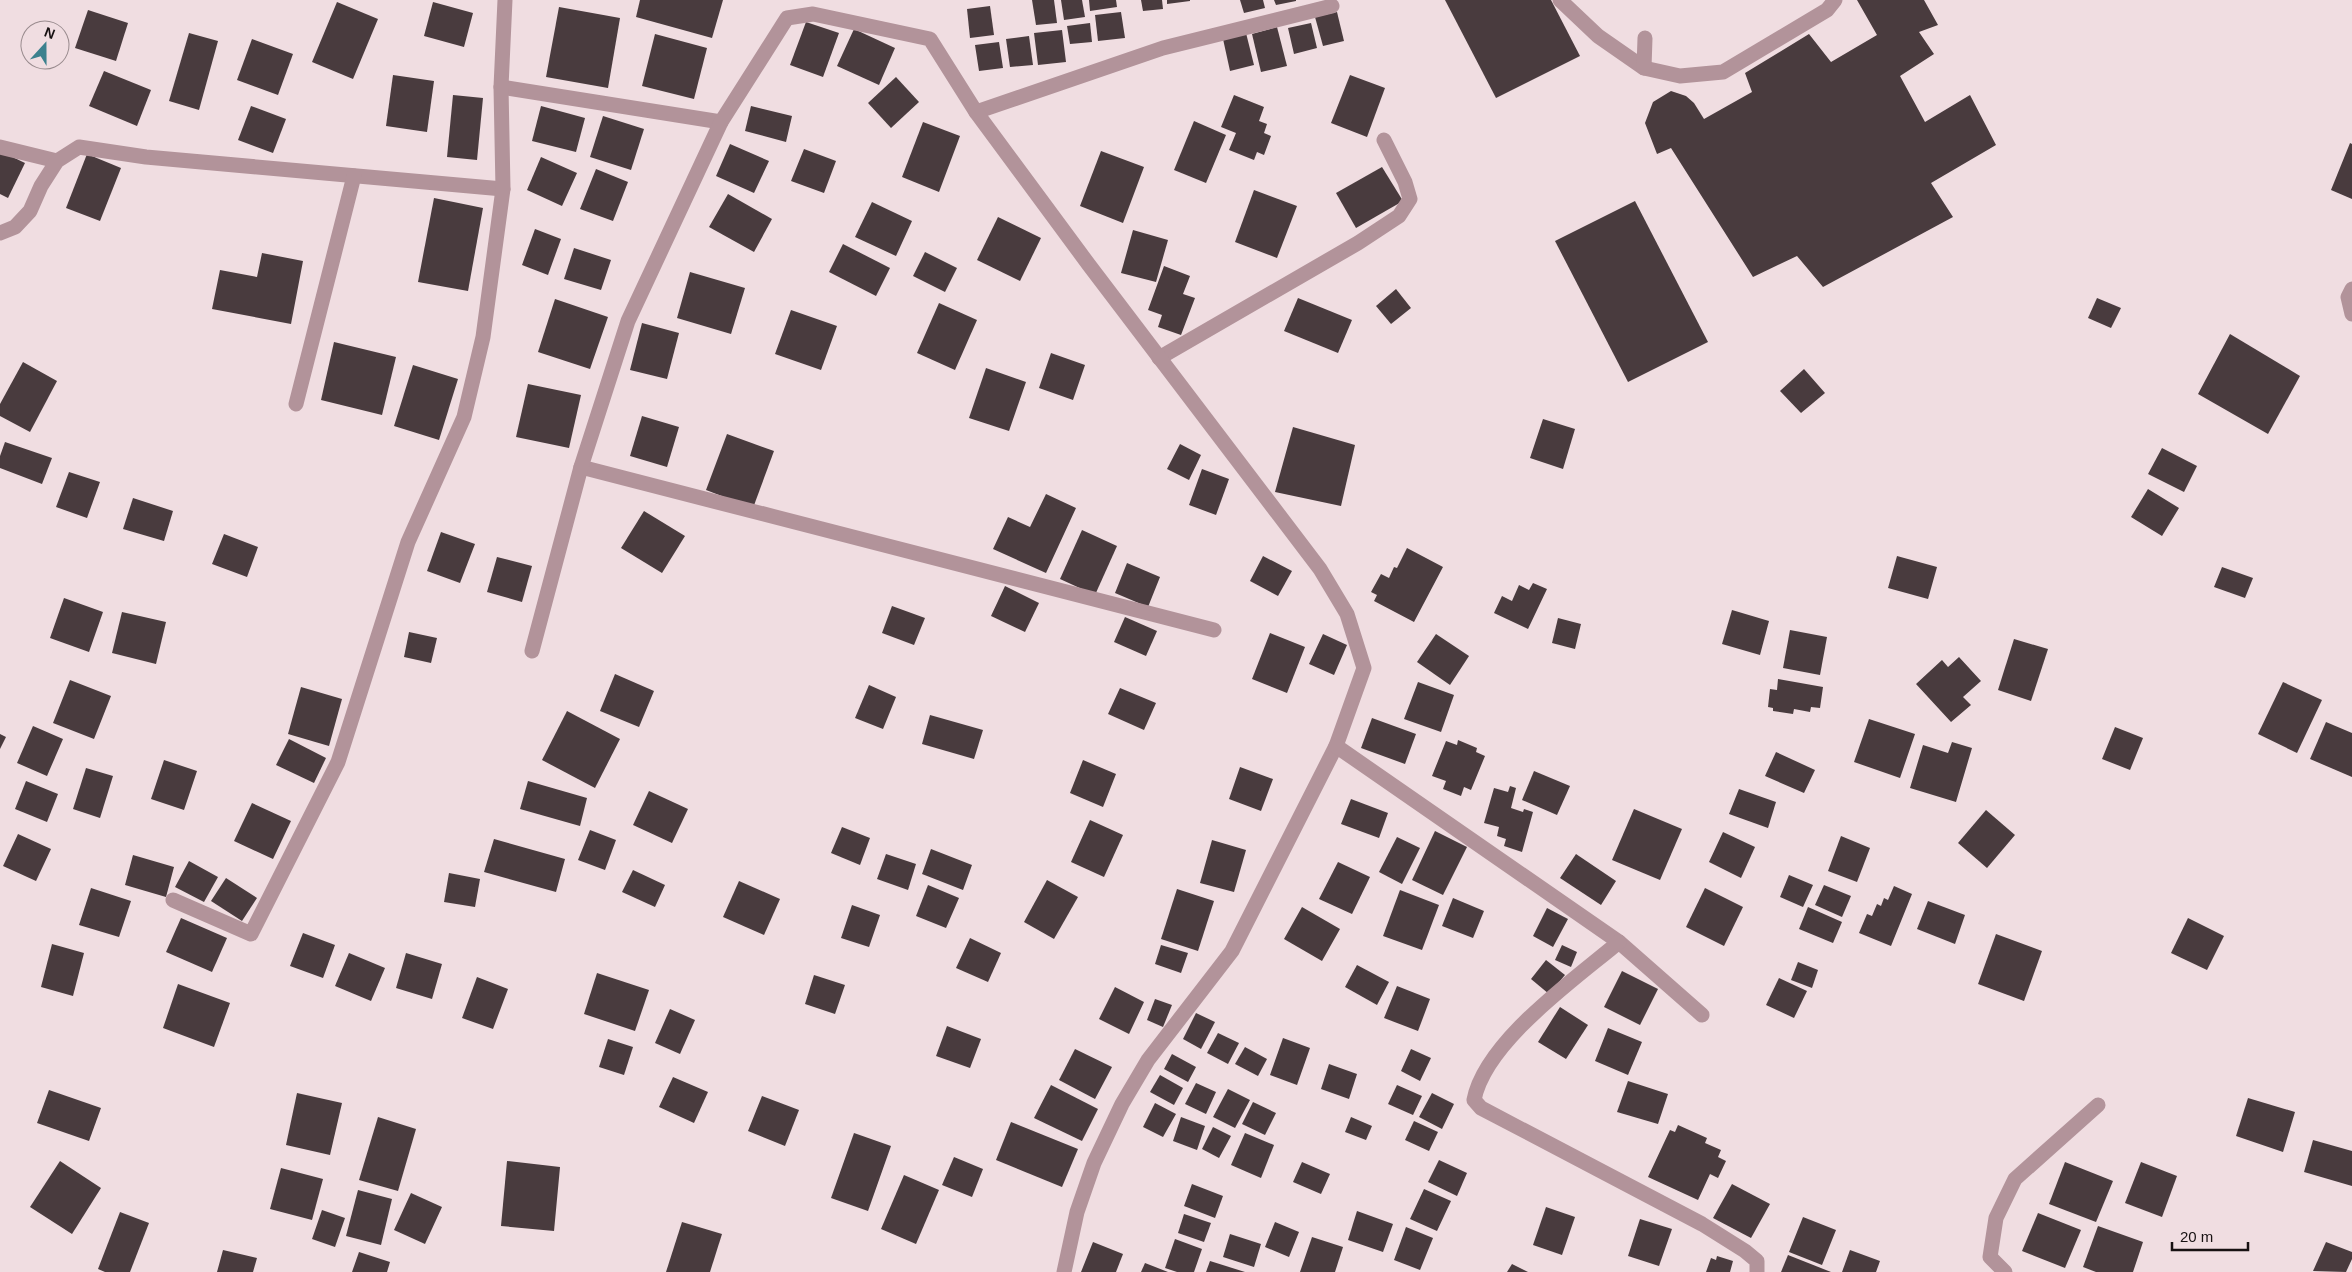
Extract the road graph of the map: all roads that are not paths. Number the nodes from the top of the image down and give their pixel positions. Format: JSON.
{"nodes":[{"id":1,"x":505,"y":0,"type":"edge"},
{"id":2,"x":1560,"y":0,"type":"edge"},
{"id":3,"x":1835,"y":0,"type":"edge"},
{"id":4,"x":1332,"y":6,"type":"dead end"},
{"id":5,"x":1645,"y":38,"type":"dead end"},
{"id":6,"x":1644,"y":68,"type":"junction"},
{"id":7,"x":502,"y":87,"type":"junction"},
{"id":8,"x":976,"y":112,"type":"junction"},
{"id":9,"x":721,"y":122,"type":"junction"},
{"id":10,"x":1384,"y":140,"type":"dead end"},
{"id":11,"x":0,"y":146,"type":"edge"},
{"id":12,"x":58,"y":161,"type":"junction"},
{"id":13,"x":354,"y":176,"type":"junction"},
{"id":14,"x":504,"y":189,"type":"junction"},
{"id":15,"x":0,"y":233,"type":"edge"},
{"id":16,"x":2352,"y":288,"type":"edge"},
{"id":17,"x":2352,"y":314,"type":"edge"},
{"id":18,"x":1159,"y":358,"type":"junction"},
{"id":19,"x":296,"y":404,"type":"dead end"},
{"id":20,"x":581,"y":467,"type":"junction"},
{"id":21,"x":1214,"y":630,"type":"dead end"},
{"id":22,"x":532,"y":651,"type":"dead end"},
{"id":23,"x":1336,"y":746,"type":"junction"},
{"id":24,"x":173,"y":900,"type":"dead end"},
{"id":25,"x":1619,"y":942,"type":"junction"},
{"id":26,"x":1702,"y":1015,"type":"dead end"},
{"id":27,"x":2098,"y":1105,"type":"dead end"},
{"id":28,"x":1064,"y":1272,"type":"edge"},
{"id":29,"x":1757,"y":1272,"type":"edge"},
{"id":30,"x":2005,"y":1272,"type":"edge"}],
"edges":[{"from":1,"to":7,"type":"street"},
{"from":2,"to":6,"type":"street"},
{"from":3,"to":6,"type":"street"},
{"from":4,"to":8,"type":"street"},
{"from":5,"to":6,"type":"street"},
{"from":7,"to":9,"type":"street"},
{"from":7,"to":14,"type":"street"},
{"from":8,"to":9,"type":"street"},
{"from":8,"to":18,"type":"street"},
{"from":9,"to":20,"type":"street"},
{"from":10,"to":18,"type":"street"},
{"from":11,"to":12,"type":"street"},
{"from":12,"to":13,"type":"street"},
{"from":12,"to":15,"type":"street"},
{"from":13,"to":14,"type":"street"},
{"from":13,"to":19,"type":"street"},
{"from":14,"to":24,"type":"street"},
{"from":16,"to":17,"type":"street"},
{"from":18,"to":23,"type":"street"},
{"from":20,"to":21,"type":"street"},
{"from":20,"to":22,"type":"street"},
{"from":23,"to":25,"type":"street"},
{"from":23,"to":28,"type":"street"},
{"from":25,"to":26,"type":"street"},
{"from":25,"to":29,"type":"street"},
{"from":27,"to":30,"type":"street"}]}
